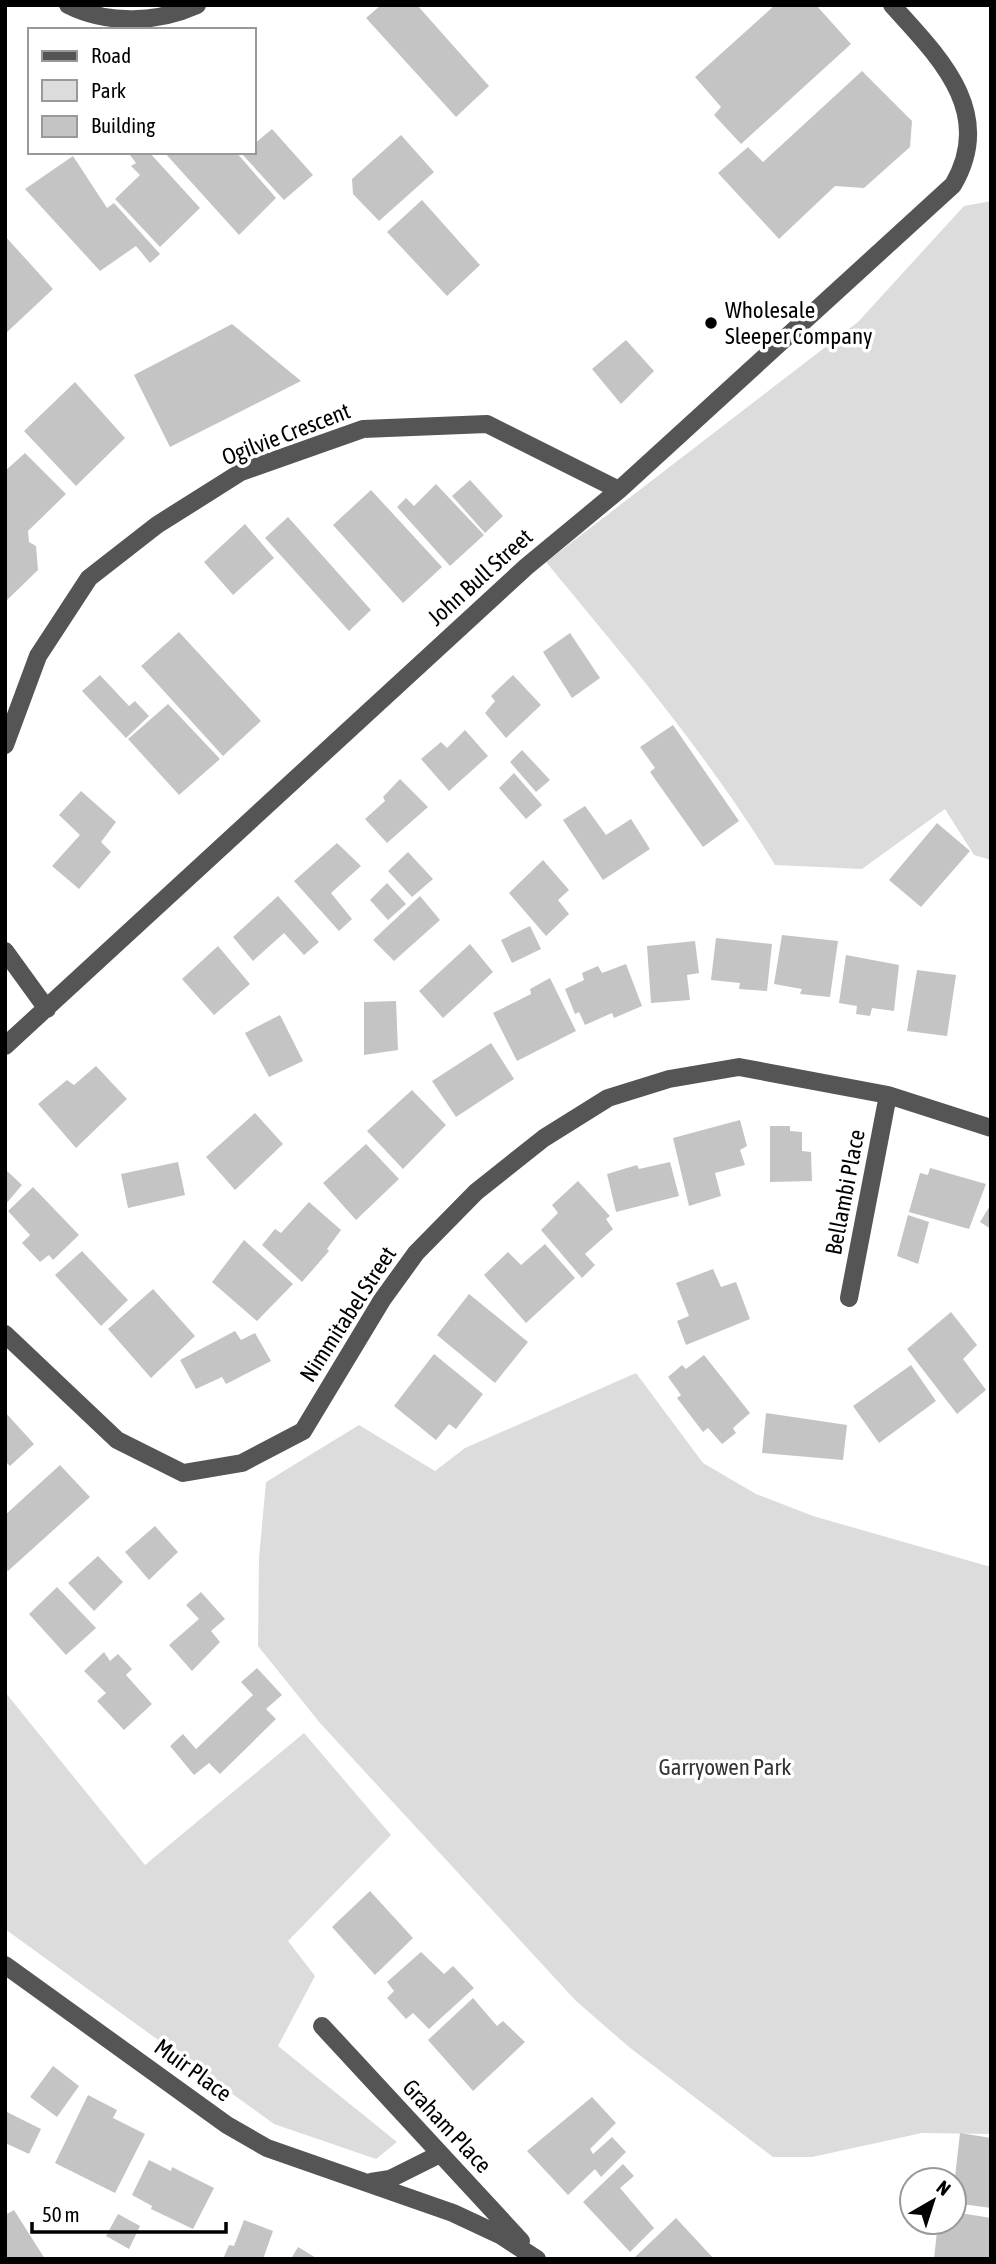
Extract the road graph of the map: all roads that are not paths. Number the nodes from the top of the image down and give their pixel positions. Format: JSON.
{"nodes":[{"id":1,"x":68,"y":5,"type":"edge"},
{"id":2,"x":197,"y":5,"type":"edge"},
{"id":3,"x":892,"y":5,"type":"edge"},
{"id":4,"x":619,"y":490,"type":"junction"},
{"id":5,"x":5,"y":745,"type":"edge"},
{"id":6,"x":5,"y":951,"type":"edge"},
{"id":7,"x":47,"y":1009,"type":"junction"},
{"id":8,"x":5,"y":1046,"type":"edge"},
{"id":9,"x":888,"y":1095,"type":"junction"},
{"id":10,"x":991,"y":1128,"type":"edge"},
{"id":11,"x":849,"y":1298,"type":"dead end"},
{"id":12,"x":5,"y":1334,"type":"edge"},
{"id":13,"x":5,"y":1965,"type":"edge"},
{"id":14,"x":322,"y":2026,"type":"dead end"},
{"id":15,"x":440,"y":2154,"type":"junction"},
{"id":16,"x":368,"y":2182,"type":"junction"},
{"id":17,"x":537,"y":2259,"type":"edge"}],
"edges":[{"from":1,"to":2,"type":"street"},
{"from":3,"to":4,"type":"street","name":"John Bull Street"},
{"from":4,"to":5,"type":"street","name":"Ogilvie Crescent"},
{"from":4,"to":7,"type":"street","name":"John Bull Street"},
{"from":6,"to":7,"type":"street"},
{"from":7,"to":8,"type":"street","name":"John Bull Street"},
{"from":9,"to":10,"type":"street","name":"Nimmitabel Street"},
{"from":9,"to":11,"type":"street","name":"Bellambi Place"},
{"from":9,"to":12,"type":"street","name":"Nimmitabel Street"},
{"from":13,"to":16,"type":"street","name":"Muir Place"},
{"from":14,"to":15,"type":"street","name":"Graham Place"},
{"from":15,"to":16,"type":"street"},
{"from":15,"to":17,"type":"street","name":"Graham Place"},
{"from":16,"to":17,"type":"street","name":"Muir Place"}]}
